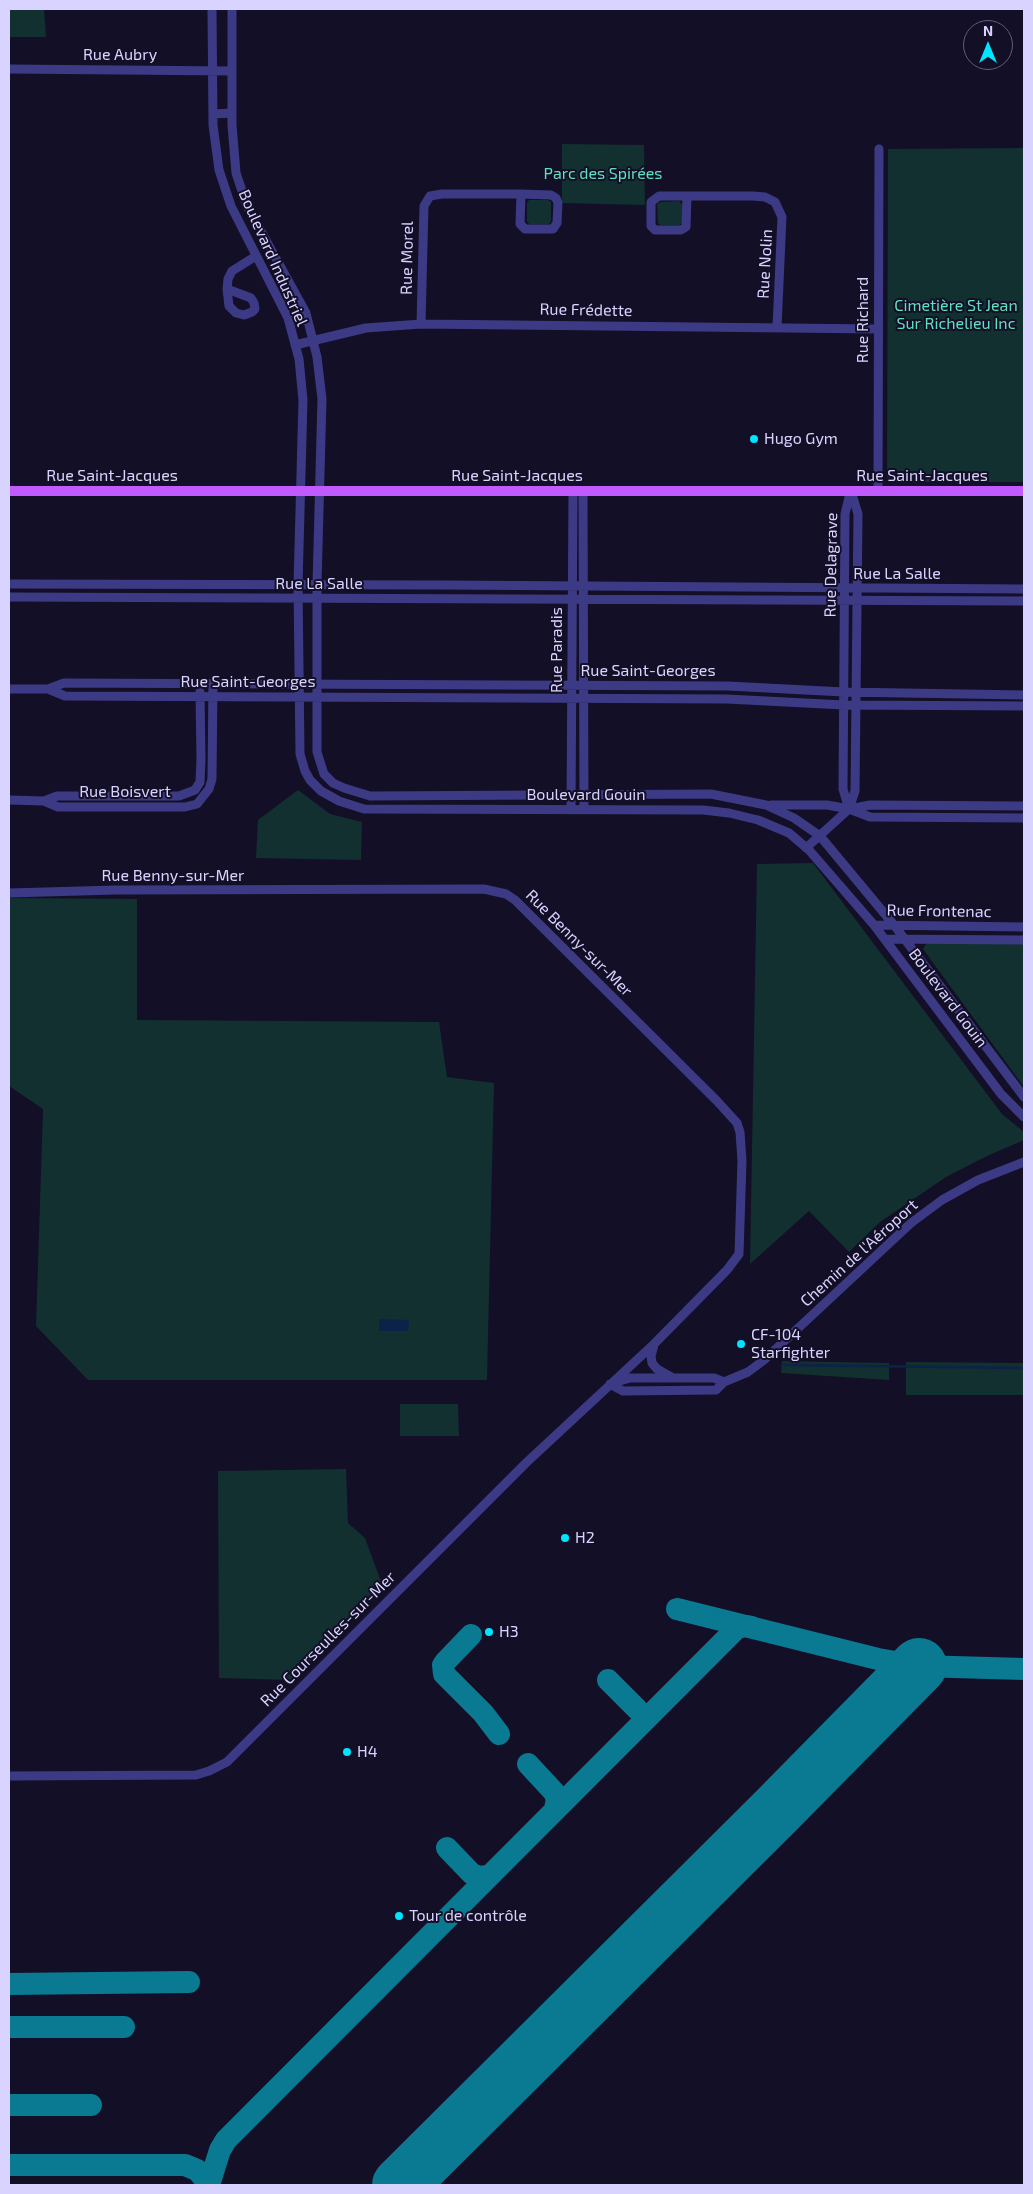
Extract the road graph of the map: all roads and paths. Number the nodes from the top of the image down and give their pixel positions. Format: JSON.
{"nodes":[{"id":1,"x":212,"y":9,"type":"edge"},
{"id":2,"x":232,"y":9,"type":"edge"},
{"id":3,"x":9,"y":69,"type":"edge"},
{"id":4,"x":212,"y":70,"type":"junction"},
{"id":5,"x":231,"y":70,"type":"junction"},
{"id":6,"x":232,"y":113,"type":"junction"},
{"id":7,"x":213,"y":114,"type":"junction"},
{"id":8,"x":879,"y":149,"type":"dead end"},
{"id":9,"x":237,"y":176,"type":"junction"},
{"id":10,"x":223,"y":181,"type":"junction"},
{"id":11,"x":521,"y":194,"type":"junction"},
{"id":12,"x":687,"y":196,"type":"junction"},
{"id":13,"x":256,"y":256,"type":"junction"},
{"id":14,"x":227,"y":289,"type":"dead end"},
{"id":15,"x":421,"y":324,"type":"junction"},
{"id":16,"x":777,"y":327,"type":"junction"},
{"id":17,"x":878,"y":329,"type":"junction"},
{"id":18,"x":313,"y":339,"type":"junction"},
{"id":19,"x":295,"y":345,"type":"junction"},
{"id":20,"x":9,"y":491,"type":"edge"},
{"id":21,"x":300,"y":491,"type":"junction"},
{"id":22,"x":319,"y":491,"type":"junction"},
{"id":23,"x":578,"y":491,"type":"junction"},
{"id":24,"x":851,"y":491,"type":"junction"},
{"id":25,"x":878,"y":491,"type":"junction"},
{"id":26,"x":1024,"y":491,"type":"edge"},
{"id":27,"x":9,"y":584,"type":"edge"},
{"id":28,"x":61,"y":584,"type":"junction"},
{"id":29,"x":193,"y":584,"type":"junction"},
{"id":30,"x":317,"y":584,"type":"junction"},
{"id":31,"x":446,"y":585,"type":"junction"},
{"id":32,"x":298,"y":586,"type":"junction"},
{"id":33,"x":572,"y":586,"type":"junction"},
{"id":34,"x":584,"y":586,"type":"junction"},
{"id":35,"x":716,"y":587,"type":"junction"},
{"id":36,"x":845,"y":588,"type":"junction"},
{"id":37,"x":857,"y":588,"type":"junction"},
{"id":38,"x":989,"y":589,"type":"junction"},
{"id":39,"x":1024,"y":589,"type":"edge"},
{"id":40,"x":9,"y":597,"type":"edge"},
{"id":41,"x":61,"y":598,"type":"junction"},
{"id":42,"x":192,"y":598,"type":"junction"},
{"id":43,"x":317,"y":598,"type":"junction"},
{"id":44,"x":445,"y":598,"type":"junction"},
{"id":45,"x":298,"y":599,"type":"junction"},
{"id":46,"x":584,"y":599,"type":"junction"},
{"id":47,"x":716,"y":599,"type":"junction"},
{"id":48,"x":572,"y":600,"type":"junction"},
{"id":49,"x":857,"y":600,"type":"junction"},
{"id":50,"x":845,"y":601,"type":"junction"},
{"id":51,"x":988,"y":601,"type":"junction"},
{"id":52,"x":1024,"y":601,"type":"edge"},
{"id":53,"x":200,"y":684,"type":"junction"},
{"id":54,"x":213,"y":684,"type":"junction"},
{"id":55,"x":299,"y":685,"type":"junction"},
{"id":56,"x":317,"y":685,"type":"junction"},
{"id":57,"x":448,"y":686,"type":"junction"},
{"id":58,"x":728,"y":686,"type":"junction"},
{"id":59,"x":572,"y":687,"type":"junction"},
{"id":60,"x":584,"y":687,"type":"junction"},
{"id":61,"x":9,"y":689,"type":"edge"},
{"id":62,"x":48,"y":689,"type":"junction"},
{"id":63,"x":844,"y":692,"type":"junction"},
{"id":64,"x":856,"y":693,"type":"junction"},
{"id":65,"x":983,"y":694,"type":"junction"},
{"id":66,"x":1024,"y":695,"type":"edge"},
{"id":67,"x":200,"y":697,"type":"junction"},
{"id":68,"x":213,"y":698,"type":"junction"},
{"id":69,"x":299,"y":698,"type":"junction"},
{"id":70,"x":317,"y":698,"type":"junction"},
{"id":71,"x":449,"y":698,"type":"junction"},
{"id":72,"x":572,"y":698,"type":"junction"},
{"id":73,"x":584,"y":698,"type":"junction"},
{"id":74,"x":727,"y":699,"type":"junction"},
{"id":75,"x":844,"y":705,"type":"junction"},
{"id":76,"x":856,"y":705,"type":"junction"},
{"id":77,"x":982,"y":705,"type":"junction"},
{"id":78,"x":1024,"y":706,"type":"edge"},
{"id":79,"x":344,"y":788,"type":"junction"},
{"id":80,"x":195,"y":790,"type":"junction"},
{"id":81,"x":703,"y":794,"type":"junction"},
{"id":82,"x":571,"y":795,"type":"junction"},
{"id":83,"x":584,"y":795,"type":"junction"},
{"id":84,"x":394,"y":796,"type":"junction"},
{"id":85,"x":203,"y":797,"type":"junction"},
{"id":86,"x":9,"y":800,"type":"edge"},
{"id":87,"x":44,"y":801,"type":"junction"},
{"id":88,"x":339,"y":802,"type":"junction"},
{"id":89,"x":766,"y":805,"type":"junction"},
{"id":90,"x":985,"y":806,"type":"junction"},
{"id":91,"x":1024,"y":806,"type":"edge"},
{"id":92,"x":849,"y":809,"type":"junction"},
{"id":93,"x":394,"y":810,"type":"junction"},
{"id":94,"x":571,"y":810,"type":"junction"},
{"id":95,"x":584,"y":810,"type":"junction"},
{"id":96,"x":702,"y":810,"type":"junction"},
{"id":97,"x":985,"y":818,"type":"junction"},
{"id":98,"x":1024,"y":818,"type":"edge"},
{"id":99,"x":820,"y":836,"type":"junction"},
{"id":100,"x":806,"y":848,"type":"junction"},
{"id":101,"x":9,"y":893,"type":"edge"},
{"id":102,"x":874,"y":925,"type":"junction"},
{"id":103,"x":894,"y":925,"type":"junction"},
{"id":104,"x":1003,"y":926,"type":"junction"},
{"id":105,"x":1024,"y":927,"type":"edge"},
{"id":106,"x":905,"y":938,"type":"junction"},
{"id":107,"x":885,"y":939,"type":"junction"},
{"id":108,"x":1002,"y":940,"type":"junction"},
{"id":109,"x":1024,"y":940,"type":"edge"},
{"id":110,"x":1024,"y":1097,"type":"edge"},
{"id":111,"x":1024,"y":1117,"type":"edge"},
{"id":112,"x":1024,"y":1162,"type":"edge"},
{"id":113,"x":654,"y":1344,"type":"junction"},
{"id":114,"x":673,"y":1378,"type":"junction"},
{"id":115,"x":683,"y":1378,"type":"junction"},
{"id":116,"x":724,"y":1382,"type":"junction"},
{"id":117,"x":610,"y":1384,"type":"junction"},
{"id":118,"x":683,"y":1391,"type":"junction"},
{"id":119,"x":9,"y":1776,"type":"edge"}],
"edges":[{"from":1,"to":4,"type":"street","name":"Boulevard Industriel"},
{"from":2,"to":5,"type":"street","name":"Boulevard Industriel"},
{"from":3,"to":4,"type":"street","name":"Rue Aubry"},
{"from":4,"to":5,"type":"street","name":"Rue Aubry"},
{"from":4,"to":7,"type":"street","name":"Boulevard Industriel"},
{"from":5,"to":6,"type":"street","name":"Boulevard Industriel"},
{"from":6,"to":7,"type":"street"},
{"from":6,"to":9,"type":"street","name":"Boulevard Industriel"},
{"from":7,"to":10,"type":"street","name":"Boulevard Industriel"},
{"from":8,"to":17,"type":"street","name":"Rue Richard"},
{"from":9,"to":10,"type":"street"},
{"from":9,"to":18,"type":"street","name":"Boulevard Industriel"},
{"from":10,"to":13,"type":"street","name":"Boulevard Industriel"},
{"from":11,"to":11,"type":"street","name":"Rue Morel"},
{"from":11,"to":15,"type":"street","name":"Rue Morel"},
{"from":12,"to":12,"type":"street","name":"Rue Nolin"},
{"from":12,"to":16,"type":"street","name":"Rue Nolin"},
{"from":13,"to":14,"type":"street"},
{"from":13,"to":19,"type":"street","name":"Boulevard Industriel"},
{"from":15,"to":16,"type":"street","name":"Rue Frédette"},
{"from":15,"to":18,"type":"street","name":"Rue Frédette"},
{"from":16,"to":17,"type":"street","name":"Rue Frédette"},
{"from":17,"to":25,"type":"street","name":"Rue Richard"},
{"from":18,"to":19,"type":"street","name":"Rue Frédette"},
{"from":18,"to":22,"type":"street","name":"Boulevard Industriel"},
{"from":19,"to":21,"type":"street","name":"Boulevard Industriel"},
{"from":20,"to":21,"type":"main road","name":"Rue Saint-Jacques"},
{"from":21,"to":22,"type":"main road","name":"Rue Saint-Jacques"},
{"from":21,"to":32,"type":"street","name":"Boulevard Gouin"},
{"from":22,"to":23,"type":"main road","name":"Rue Saint-Jacques"},
{"from":22,"to":30,"type":"street","name":"Boulevard Gouin"},
{"from":23,"to":24,"type":"main road","name":"Rue Saint-Jacques"},
{"from":23,"to":33,"type":"street","name":"Rue Paradis"},
{"from":23,"to":34,"type":"street","name":"Rue Paradis"},
{"from":24,"to":25,"type":"main road","name":"Rue Saint-Jacques"},
{"from":24,"to":36,"type":"street","name":"Rue Delagrave"},
{"from":24,"to":37,"type":"street","name":"Rue Delagrave"},
{"from":25,"to":26,"type":"main road","name":"Rue Saint-Jacques"},
{"from":27,"to":28,"type":"street","name":"Rue La Salle"},
{"from":28,"to":29,"type":"street","name":"Rue La Salle"},
{"from":28,"to":41,"type":"street"},
{"from":29,"to":32,"type":"street","name":"Rue La Salle"},
{"from":29,"to":42,"type":"street"},
{"from":30,"to":31,"type":"street","name":"Rue La Salle"},
{"from":30,"to":32,"type":"street","name":"Rue La Salle"},
{"from":30,"to":43,"type":"street","name":"Boulevard Gouin"},
{"from":31,"to":33,"type":"street","name":"Rue La Salle"},
{"from":31,"to":44,"type":"street"},
{"from":32,"to":45,"type":"street","name":"Boulevard Gouin"},
{"from":33,"to":34,"type":"street","name":"Rue La Salle"},
{"from":33,"to":48,"type":"street","name":"Rue Paradis"},
{"from":34,"to":35,"type":"street","name":"Rue La Salle"},
{"from":34,"to":46,"type":"street","name":"Rue Paradis"},
{"from":35,"to":36,"type":"street","name":"Rue La Salle"},
{"from":35,"to":47,"type":"street"},
{"from":36,"to":37,"type":"street","name":"Rue La Salle"},
{"from":36,"to":50,"type":"street","name":"Rue Delagrave"},
{"from":37,"to":38,"type":"street","name":"Rue La Salle"},
{"from":37,"to":49,"type":"street","name":"Rue Delagrave"},
{"from":38,"to":39,"type":"street","name":"Rue La Salle"},
{"from":38,"to":51,"type":"street"},
{"from":40,"to":41,"type":"street","name":"Rue La Salle"},
{"from":41,"to":42,"type":"street","name":"Rue La Salle"},
{"from":42,"to":45,"type":"street","name":"Rue La Salle"},
{"from":43,"to":44,"type":"street","name":"Rue La Salle"},
{"from":43,"to":45,"type":"street","name":"Rue La Salle"},
{"from":43,"to":56,"type":"street","name":"Boulevard Gouin"},
{"from":44,"to":48,"type":"street","name":"Rue La Salle"},
{"from":45,"to":55,"type":"street","name":"Boulevard Gouin"},
{"from":46,"to":47,"type":"street","name":"Rue La Salle"},
{"from":46,"to":48,"type":"street","name":"Rue La Salle"},
{"from":46,"to":60,"type":"street","name":"Rue Paradis"},
{"from":47,"to":50,"type":"street","name":"Rue La Salle"},
{"from":48,"to":59,"type":"street","name":"Rue Paradis"},
{"from":49,"to":50,"type":"street","name":"Rue La Salle"},
{"from":49,"to":51,"type":"street","name":"Rue La Salle"},
{"from":49,"to":64,"type":"street","name":"Rue Delagrave"},
{"from":50,"to":63,"type":"street","name":"Rue Delagrave"},
{"from":51,"to":52,"type":"street","name":"Rue La Salle"},
{"from":53,"to":54,"type":"street","name":"Rue Saint-Georges"},
{"from":53,"to":62,"type":"street","name":"Rue Saint-Georges"},
{"from":53,"to":67,"type":"street","name":"Rue Boisvert"},
{"from":54,"to":55,"type":"street","name":"Rue Saint-Georges"},
{"from":54,"to":68,"type":"street"},
{"from":55,"to":56,"type":"street","name":"Rue Saint-Georges"},
{"from":55,"to":69,"type":"street","name":"Boulevard Gouin"},
{"from":56,"to":57,"type":"street","name":"Rue Saint-Georges"},
{"from":56,"to":70,"type":"street","name":"Boulevard Gouin"},
{"from":57,"to":59,"type":"street","name":"Rue Saint-Georges"},
{"from":57,"to":71,"type":"street"},
{"from":58,"to":60,"type":"street","name":"Rue Saint-Georges"},
{"from":58,"to":63,"type":"street","name":"Rue Saint-Georges"},
{"from":58,"to":74,"type":"street","name":"Rue Saint-Georges"},
{"from":59,"to":60,"type":"street","name":"Rue Saint-Georges"},
{"from":59,"to":72,"type":"street","name":"Rue Paradis"},
{"from":60,"to":73,"type":"street","name":"Rue Paradis"},
{"from":61,"to":62,"type":"street","name":"Rue Saint-Georges"},
{"from":62,"to":67,"type":"street","name":"Rue Saint-Georges"},
{"from":63,"to":64,"type":"street","name":"Rue Saint-Georges"},
{"from":63,"to":75,"type":"street","name":"Rue Delagrave"},
{"from":64,"to":65,"type":"street","name":"Rue Saint-Georges"},
{"from":64,"to":76,"type":"street","name":"Rue Delagrave"},
{"from":65,"to":66,"type":"street","name":"Rue Saint-Georges"},
{"from":65,"to":77,"type":"street"},
{"from":67,"to":68,"type":"street","name":"Rue Saint-Georges"},
{"from":67,"to":80,"type":"street","name":"Rue Boisvert"},
{"from":68,"to":69,"type":"street","name":"Rue Saint-Georges"},
{"from":68,"to":85,"type":"street"},
{"from":69,"to":70,"type":"street","name":"Rue Saint-Georges"},
{"from":69,"to":88,"type":"street","name":"Boulevard Gouin"},
{"from":70,"to":71,"type":"street","name":"Rue Saint-Georges"},
{"from":70,"to":79,"type":"street","name":"Boulevard Gouin"},
{"from":71,"to":72,"type":"street","name":"Rue Saint-Georges"},
{"from":72,"to":73,"type":"street","name":"Rue Saint-Georges"},
{"from":72,"to":82,"type":"street","name":"Rue Paradis"},
{"from":73,"to":74,"type":"street","name":"Rue Saint-Georges"},
{"from":73,"to":83,"type":"street","name":"Rue Paradis"},
{"from":74,"to":75,"type":"street","name":"Rue Saint-Georges"},
{"from":75,"to":76,"type":"street","name":"Rue Saint-Georges"},
{"from":75,"to":92,"type":"street","name":"Rue Delagrave"},
{"from":76,"to":77,"type":"street","name":"Rue Saint-Georges"},
{"from":76,"to":92,"type":"street","name":"Rue Delagrave"},
{"from":77,"to":78,"type":"street","name":"Rue Saint-Georges"},
{"from":79,"to":84,"type":"street","name":"Boulevard Gouin"},
{"from":79,"to":88,"type":"street"},
{"from":80,"to":85,"type":"street","name":"Rue Boisvert"},
{"from":80,"to":87,"type":"street","name":"Rue Boisvert"},
{"from":81,"to":83,"type":"street","name":"Boulevard Gouin"},
{"from":81,"to":89,"type":"street","name":"Boulevard Gouin"},
{"from":81,"to":96,"type":"street"},
{"from":82,"to":83,"type":"street","name":"Boulevard Gouin"},
{"from":82,"to":84,"type":"street","name":"Boulevard Gouin"},
{"from":82,"to":94,"type":"street","name":"Rue Paradis"},
{"from":83,"to":95,"type":"street","name":"Rue Paradis"},
{"from":84,"to":93,"type":"street"},
{"from":85,"to":87,"type":"street","name":"Rue Boisvert"},
{"from":86,"to":87,"type":"street","name":"Rue Boisvert"},
{"from":88,"to":93,"type":"street","name":"Boulevard Gouin"},
{"from":89,"to":92,"type":"street"},
{"from":89,"to":99,"type":"street","name":"Boulevard Gouin"},
{"from":90,"to":91,"type":"street"},
{"from":90,"to":92,"type":"street"},
{"from":90,"to":97,"type":"street"},
{"from":92,"to":97,"type":"street"},
{"from":92,"to":99,"type":"street"},
{"from":93,"to":94,"type":"street","name":"Boulevard Gouin"},
{"from":94,"to":95,"type":"street","name":"Boulevard Gouin"},
{"from":95,"to":96,"type":"street","name":"Boulevard Gouin"},
{"from":96,"to":100,"type":"street","name":"Boulevard Gouin"},
{"from":97,"to":98,"type":"street"},
{"from":99,"to":100,"type":"street"},
{"from":99,"to":103,"type":"street","name":"Boulevard Gouin"},
{"from":100,"to":102,"type":"street","name":"Boulevard Gouin"},
{"from":101,"to":113,"type":"street","name":"Rue Benny-sur-Mer"},
{"from":102,"to":103,"type":"street","name":"Rue Frontenac"},
{"from":102,"to":107,"type":"street","name":"Boulevard Gouin"},
{"from":103,"to":104,"type":"street","name":"Rue Frontenac"},
{"from":103,"to":106,"type":"street","name":"Boulevard Gouin"},
{"from":104,"to":105,"type":"street","name":"Rue Frontenac"},
{"from":104,"to":108,"type":"street","name":"Rue Frontenac"},
{"from":106,"to":107,"type":"street","name":"Rue Frontenac"},
{"from":106,"to":108,"type":"street","name":"Rue Frontenac"},
{"from":106,"to":110,"type":"street","name":"Boulevard Gouin"},
{"from":107,"to":111,"type":"street","name":"Boulevard Gouin"},
{"from":108,"to":109,"type":"street","name":"Rue Frontenac"},
{"from":112,"to":116,"type":"street","name":"Chemin de l'Aéroport"},
{"from":113,"to":114,"type":"street"},
{"from":113,"to":117,"type":"street","name":"Rue Benny-sur-Mer"},
{"from":114,"to":115,"type":"street"},
{"from":114,"to":117,"type":"street"},
{"from":115,"to":116,"type":"street"},
{"from":115,"to":118,"type":"street"},
{"from":116,"to":118,"type":"street","name":"Chemin de l'Aéroport"},
{"from":117,"to":118,"type":"street","name":"Chemin de l'Aéroport"},
{"from":117,"to":119,"type":"street","name":"Rue Courseulles-sur-Mer"}]}
